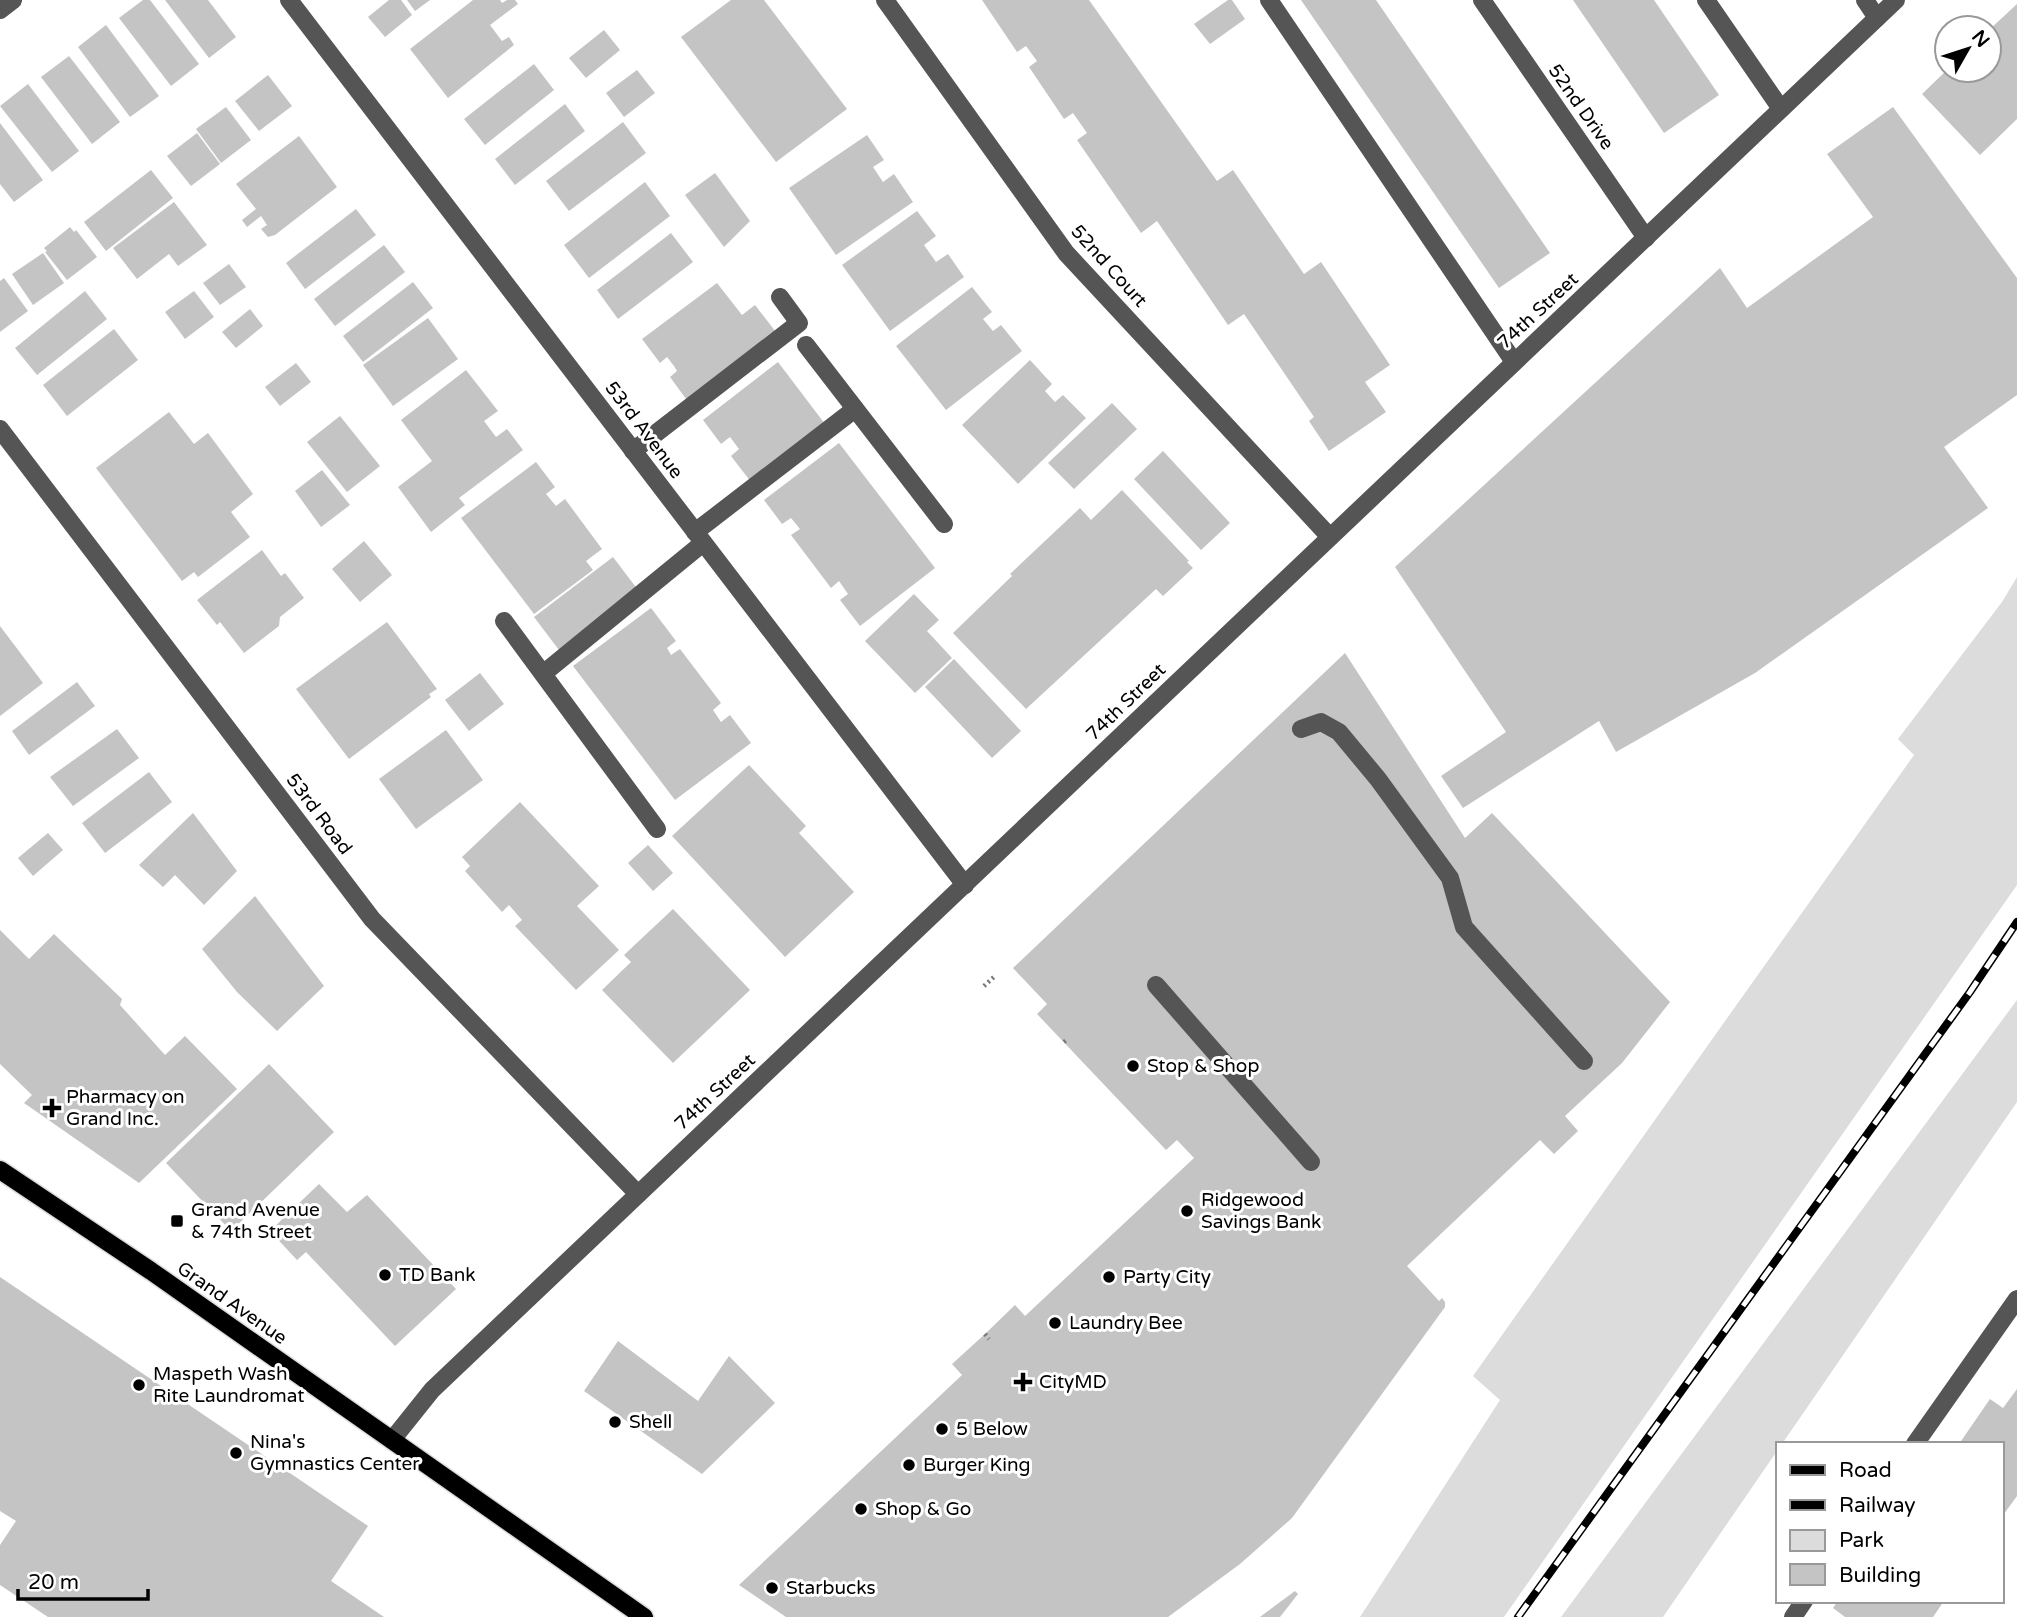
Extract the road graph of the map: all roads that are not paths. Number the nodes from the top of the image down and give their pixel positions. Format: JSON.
{"nodes":[{"id":1,"x":13,"y":0,"type":"edge"},
{"id":2,"x":289,"y":0,"type":"edge"},
{"id":3,"x":885,"y":0,"type":"edge"},
{"id":4,"x":1269,"y":0,"type":"edge"},
{"id":5,"x":1482,"y":0,"type":"edge"},
{"id":6,"x":1706,"y":0,"type":"edge"},
{"id":7,"x":1865,"y":0,"type":"edge"},
{"id":8,"x":1896,"y":0,"type":"edge"},
{"id":9,"x":0,"y":10,"type":"edge"},
{"id":10,"x":1877,"y":18,"type":"junction"},
{"id":11,"x":1781,"y":110,"type":"junction"},
{"id":12,"x":1646,"y":238,"type":"junction"},
{"id":13,"x":780,"y":298,"type":"dead end"},
{"id":14,"x":806,"y":345,"type":"dead end"},
{"id":15,"x":1514,"y":362,"type":"junction"},
{"id":16,"x":855,"y":409,"type":"junction"},
{"id":17,"x":0,"y":429,"type":"edge"},
{"id":18,"x":634,"y":451,"type":"junction"},
{"id":19,"x":944,"y":524,"type":"dead end"},
{"id":20,"x":1330,"y":537,"type":"junction"},
{"id":21,"x":699,"y":538,"type":"junction"},
{"id":22,"x":504,"y":621,"type":"dead end"},
{"id":23,"x":544,"y":673,"type":"junction"},
{"id":24,"x":1301,"y":729,"type":"dead end"},
{"id":25,"x":657,"y":829,"type":"dead end"},
{"id":26,"x":965,"y":885,"type":"junction"},
{"id":27,"x":1156,"y":985,"type":"dead end"},
{"id":28,"x":1584,"y":1060,"type":"dead end"},
{"id":29,"x":1311,"y":1162,"type":"dead end"},
{"id":30,"x":0,"y":1170,"type":"edge"},
{"id":31,"x":638,"y":1194,"type":"junction"},
{"id":32,"x":2017,"y":1299,"type":"edge"},
{"id":33,"x":392,"y":1440,"type":"junction"},
{"id":34,"x":1916,"y":1442,"type":"edge"},
{"id":35,"x":636,"y":1615,"type":"edge"}],
"edges":[{"from":1,"to":9,"type":"street"},
{"from":2,"to":18,"type":"street","name":"53rd Avenue"},
{"from":3,"to":20,"type":"street","name":"52nd Court"},
{"from":4,"to":15,"type":"street"},
{"from":5,"to":12,"type":"street","name":"52nd Drive"},
{"from":6,"to":11,"type":"street"},
{"from":7,"to":10,"type":"street"},
{"from":8,"to":10,"type":"street","name":"74th Street"},
{"from":10,"to":11,"type":"street","name":"74th Street"},
{"from":11,"to":12,"type":"street","name":"74th Street"},
{"from":12,"to":15,"type":"street","name":"74th Street"},
{"from":13,"to":18,"type":"street"},
{"from":14,"to":16,"type":"street"},
{"from":15,"to":20,"type":"street","name":"74th Street"},
{"from":16,"to":19,"type":"street"},
{"from":16,"to":21,"type":"street"},
{"from":17,"to":31,"type":"street","name":"53rd Road"},
{"from":18,"to":21,"type":"street","name":"53rd Avenue"},
{"from":20,"to":26,"type":"street","name":"74th Street"},
{"from":21,"to":23,"type":"street"},
{"from":21,"to":26,"type":"street","name":"53rd Avenue"},
{"from":22,"to":23,"type":"street"},
{"from":23,"to":25,"type":"street"},
{"from":24,"to":28,"type":"street"},
{"from":26,"to":31,"type":"street","name":"74th Street"},
{"from":27,"to":29,"type":"street"},
{"from":30,"to":33,"type":"main road","name":"Grand Avenue"},
{"from":31,"to":33,"type":"street","name":"74th Street"},
{"from":32,"to":34,"type":"street"},
{"from":33,"to":35,"type":"main road","name":"Grand Avenue"}]}
